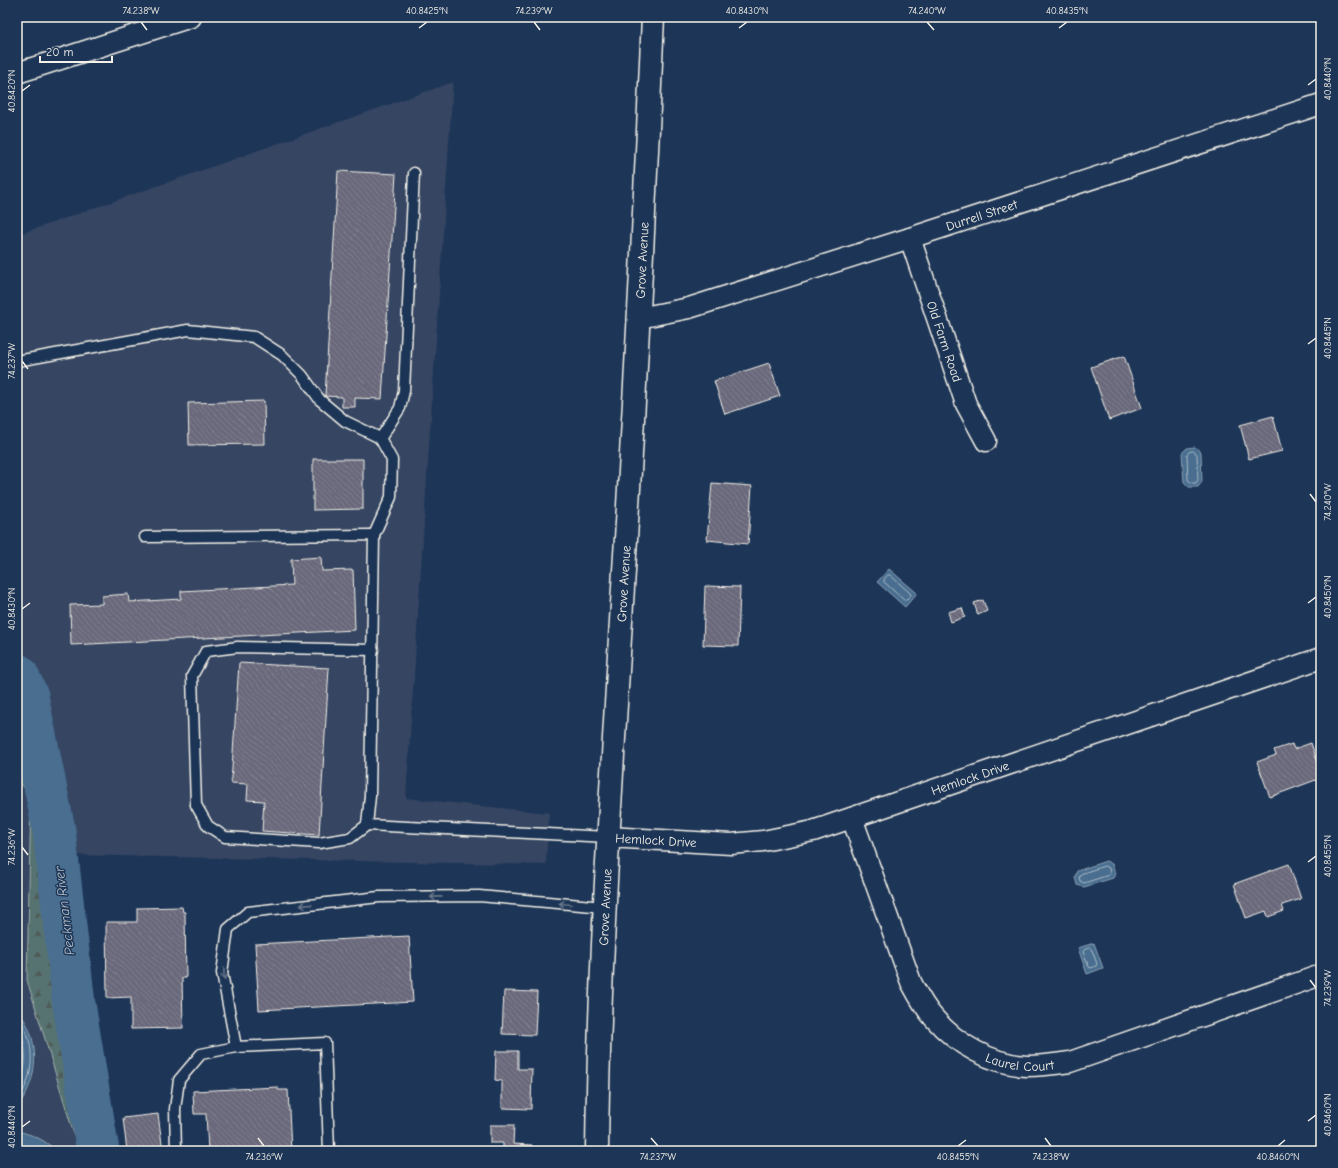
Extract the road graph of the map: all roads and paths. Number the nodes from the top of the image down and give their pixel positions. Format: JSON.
{"nodes":[{"id":1,"x":191,"y":17,"type":"edge"},
{"id":2,"x":653,"y":17,"type":"edge"},
{"id":3,"x":17,"y":73,"type":"edge"},
{"id":4,"x":1321,"y":104,"type":"edge"},
{"id":5,"x":414,"y":173,"type":"dead end"},
{"id":6,"x":910,"y":238,"type":"junction"},
{"id":7,"x":639,"y":318,"type":"junction"},
{"id":8,"x":17,"y":361,"type":"edge"},
{"id":9,"x":380,"y":439,"type":"junction"},
{"id":10,"x":986,"y":441,"type":"dead end"},
{"id":11,"x":374,"y":535,"type":"junction"},
{"id":12,"x":144,"y":537,"type":"dead end"},
{"id":13,"x":373,"y":650,"type":"junction"},
{"id":14,"x":1321,"y":658,"type":"edge"},
{"id":15,"x":852,"y":818,"type":"junction"},
{"id":16,"x":367,"y":825,"type":"junction"},
{"id":17,"x":608,"y":838,"type":"junction"},
{"id":18,"x":604,"y":907,"type":"junction"},
{"id":19,"x":1321,"y":975,"type":"edge"},
{"id":20,"x":236,"y":1047,"type":"junction"},
{"id":21,"x":176,"y":1151,"type":"edge"},
{"id":22,"x":329,"y":1151,"type":"edge"},
{"id":23,"x":597,"y":1151,"type":"edge"}],
"edges":[{"from":1,"to":3,"type":"street"},
{"from":2,"to":7,"type":"street","name":"Grove Avenue"},
{"from":4,"to":6,"type":"street","name":"Durrell Street"},
{"from":5,"to":9,"type":"lane"},
{"from":6,"to":7,"type":"street","name":"Durrell Street"},
{"from":6,"to":10,"type":"street","name":"Old Farm Road"},
{"from":7,"to":17,"type":"street","name":"Grove Avenue"},
{"from":8,"to":9,"type":"lane"},
{"from":9,"to":11,"type":"lane"},
{"from":11,"to":12,"type":"lane"},
{"from":11,"to":13,"type":"lane"},
{"from":13,"to":16,"type":"lane"},
{"from":13,"to":16,"type":"lane"},
{"from":14,"to":15,"type":"street","name":"Hemlock Drive"},
{"from":15,"to":17,"type":"street","name":"Hemlock Drive"},
{"from":15,"to":19,"type":"street","name":"Laurel Court"},
{"from":16,"to":17,"type":"lane"},
{"from":17,"to":18,"type":"street","name":"Grove Avenue"},
{"from":18,"to":20,"type":"lane","one_way":true},
{"from":18,"to":23,"type":"street","name":"Grove Avenue"},
{"from":20,"to":21,"type":"lane"},
{"from":20,"to":22,"type":"lane"}]}
